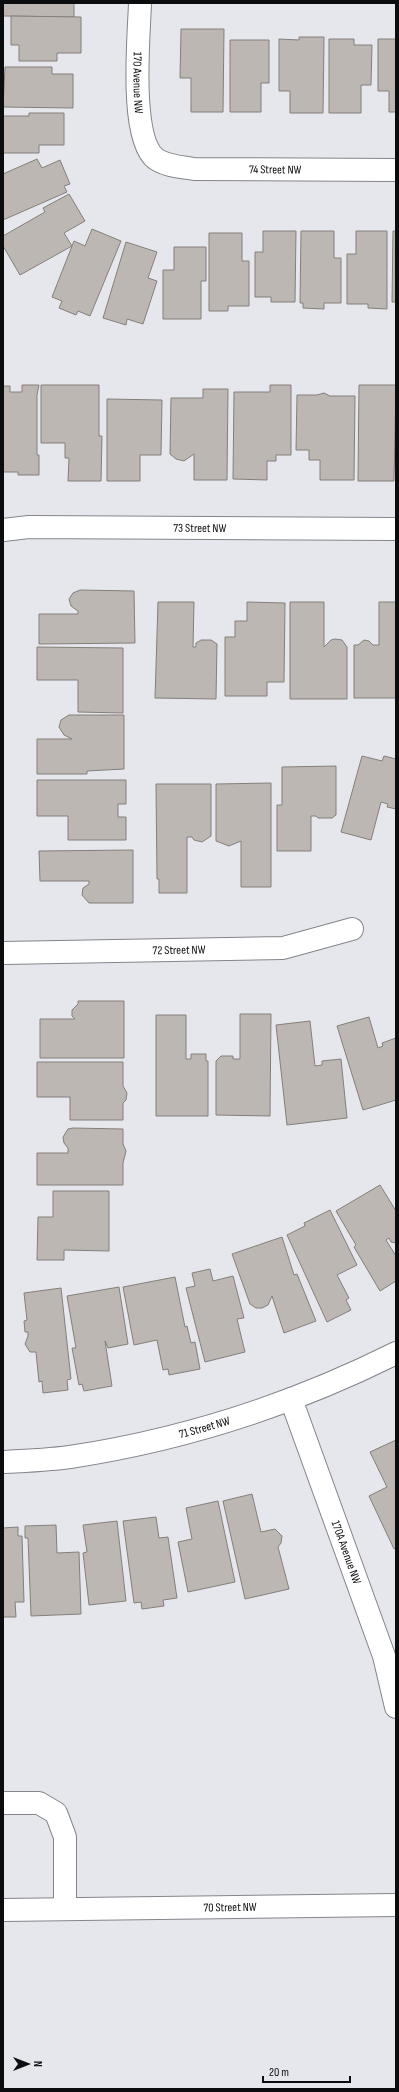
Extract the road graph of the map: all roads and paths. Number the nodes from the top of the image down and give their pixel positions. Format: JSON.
{"nodes":[{"id":1,"x":140,"y":3,"type":"edge"},
{"id":2,"x":156,"y":158,"type":"joint"},
{"id":3,"x":396,"y":170,"type":"edge"},
{"id":4,"x":396,"y":529,"type":"edge"},
{"id":5,"x":3,"y":530,"type":"edge"},
{"id":6,"x":352,"y":929,"type":"dead end"},
{"id":7,"x":3,"y":953,"type":"edge"},
{"id":8,"x":396,"y":1354,"type":"edge"},
{"id":9,"x":291,"y":1399,"type":"junction"},
{"id":10,"x":3,"y":1462,"type":"edge"},
{"id":11,"x":396,"y":1707,"type":"edge"},
{"id":12,"x":3,"y":1803,"type":"edge"},
{"id":13,"x":396,"y":1905,"type":"edge"},
{"id":14,"x":65,"y":1908,"type":"junction"},
{"id":15,"x":3,"y":1910,"type":"edge"}],
"edges":[{"from":1,"to":2,"type":"street","name":"170 Avenue NW"},
{"from":2,"to":3,"type":"street","name":"74 Street NW"},
{"from":4,"to":5,"type":"street","name":"73 Street NW"},
{"from":6,"to":7,"type":"street","name":"72 Street NW"},
{"from":8,"to":9,"type":"street","name":"71 Street NW"},
{"from":9,"to":10,"type":"street","name":"71 Street NW"},
{"from":9,"to":11,"type":"street","name":"170A Avenue NW"},
{"from":12,"to":14,"type":"street"},
{"from":13,"to":14,"type":"street","name":"70 Street NW"},
{"from":14,"to":15,"type":"street","name":"70 Street NW"}]}
